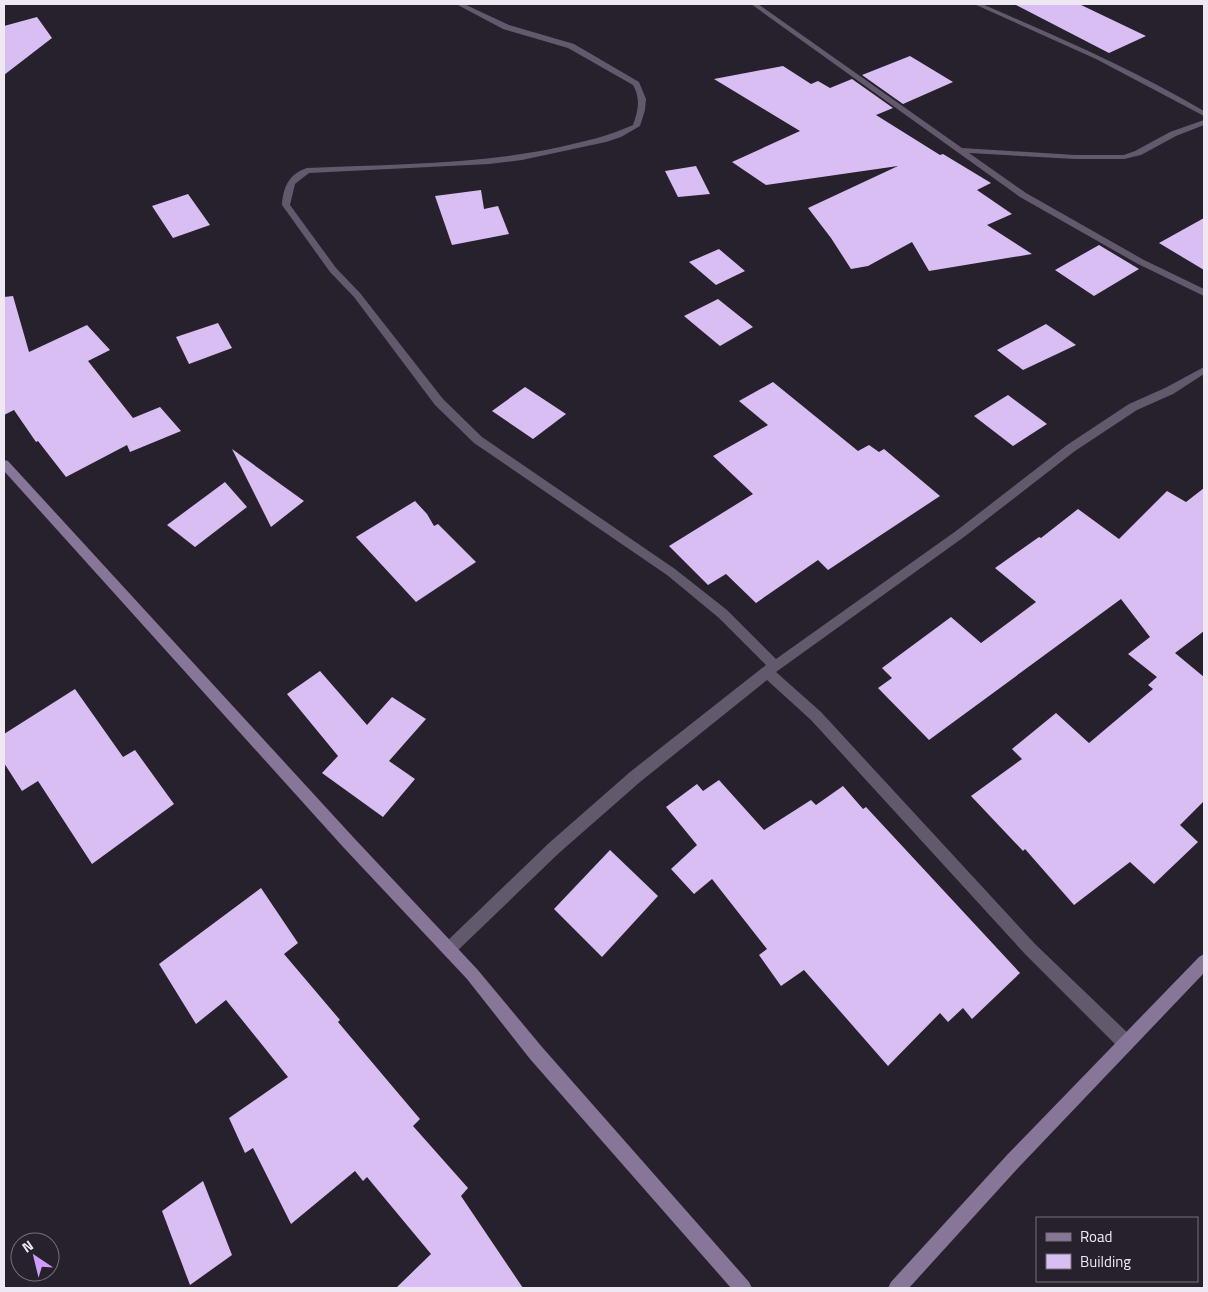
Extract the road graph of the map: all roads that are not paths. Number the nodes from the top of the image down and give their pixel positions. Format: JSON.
{"nodes":[{"id":1,"x":459,"y":4,"type":"edge"},
{"id":2,"x":754,"y":4,"type":"edge"},
{"id":3,"x":977,"y":4,"type":"edge"},
{"id":4,"x":1204,"y":114,"type":"edge"},
{"id":5,"x":1204,"y":122,"type":"edge"},
{"id":6,"x":959,"y":150,"type":"junction"},
{"id":7,"x":1204,"y":294,"type":"edge"},
{"id":8,"x":1204,"y":370,"type":"edge"},
{"id":9,"x":4,"y":464,"type":"edge"},
{"id":10,"x":771,"y":669,"type":"junction"},
{"id":11,"x":449,"y":949,"type":"junction"},
{"id":12,"x":1204,"y":962,"type":"edge"},
{"id":13,"x":1126,"y":1044,"type":"junction"},
{"id":14,"x":743,"y":1288,"type":"edge"},
{"id":15,"x":897,"y":1288,"type":"edge"}],
"edges":[{"from":1,"to":10,"type":"street"},
{"from":2,"to":6,"type":"street"},
{"from":3,"to":4,"type":"street"},
{"from":5,"to":6,"type":"street"},
{"from":6,"to":7,"type":"street"},
{"from":8,"to":10,"type":"street"},
{"from":9,"to":11,"type":"street"},
{"from":10,"to":11,"type":"street"},
{"from":10,"to":13,"type":"street"},
{"from":11,"to":14,"type":"street"},
{"from":12,"to":13,"type":"street"},
{"from":13,"to":15,"type":"street"}]}
